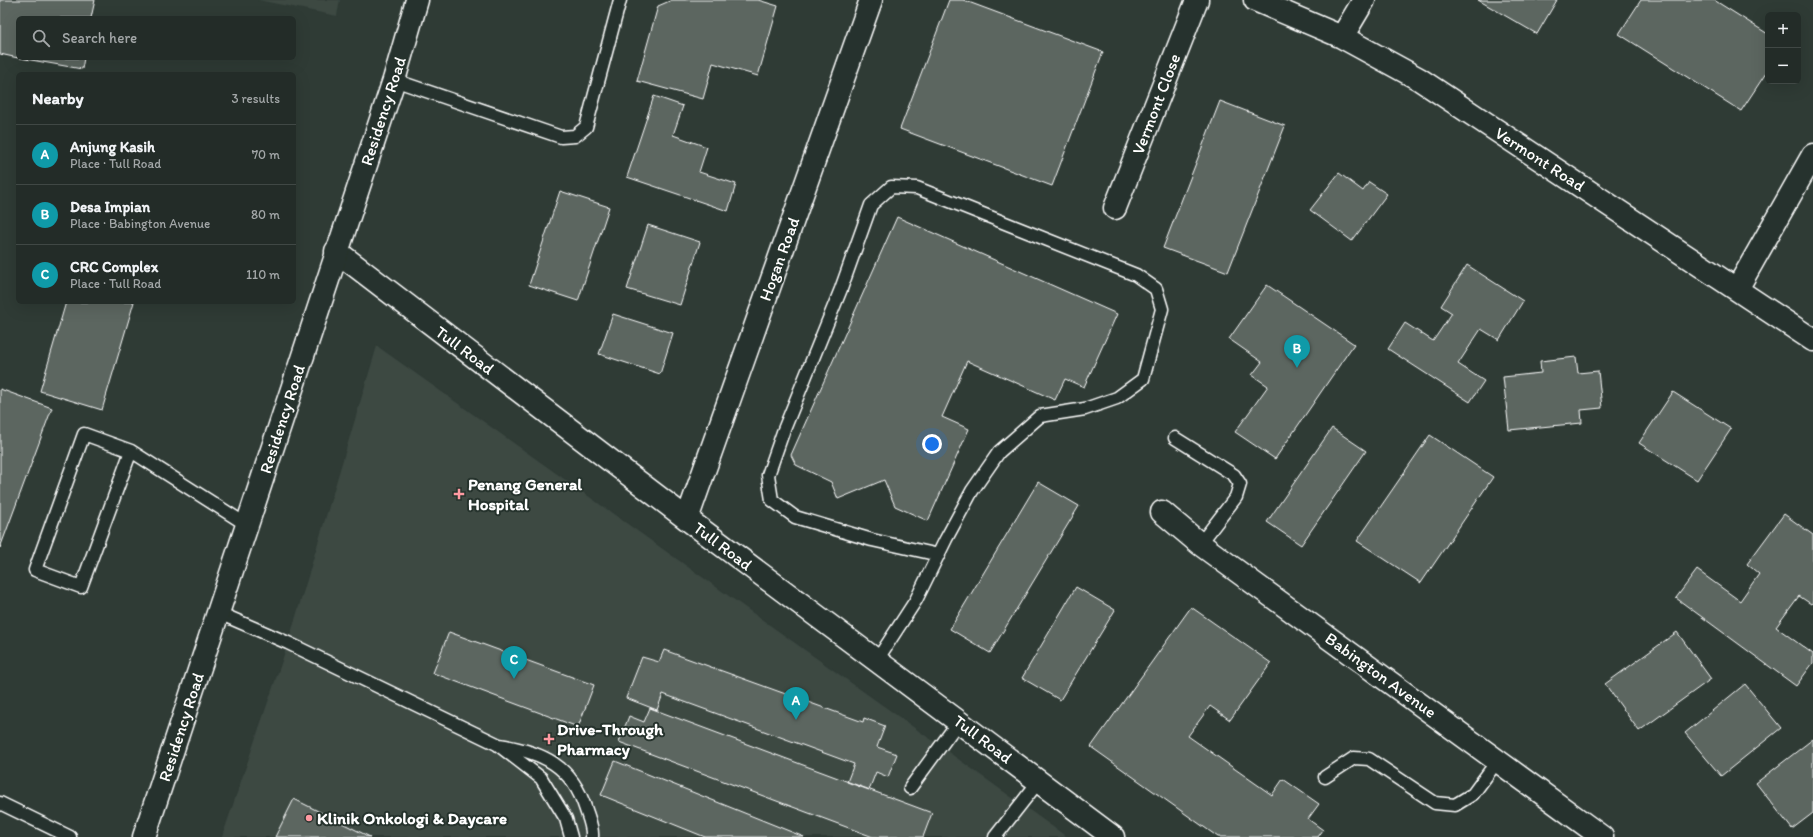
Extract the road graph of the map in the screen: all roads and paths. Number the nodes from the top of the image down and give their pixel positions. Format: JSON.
{"nodes":[{"id":1,"x":417,"y":0,"type":"edge"},
{"id":2,"x":620,"y":0,"type":"edge"},
{"id":3,"x":871,"y":0,"type":"edge"},
{"id":4,"x":1197,"y":0,"type":"edge"},
{"id":5,"x":1255,"y":0,"type":"edge"},
{"id":6,"x":1364,"y":0,"type":"edge"},
{"id":7,"x":1342,"y":37,"type":"junction"},
{"id":8,"x":394,"y":80,"type":"junction"},
{"id":9,"x":1813,"y":155,"type":"edge"},
{"id":10,"x":1116,"y":208,"type":"dead end"},
{"id":11,"x":336,"y":251,"type":"junction"},
{"id":12,"x":1737,"y":289,"type":"junction"},
{"id":13,"x":1813,"y":340,"type":"edge"},
{"id":14,"x":1175,"y":438,"type":"dead end"},
{"id":15,"x":131,"y":451,"type":"junction"},
{"id":16,"x":1162,"y":512,"type":"dead end"},
{"id":17,"x":687,"y":519,"type":"junction"},
{"id":18,"x":247,"y":525,"type":"junction"},
{"id":19,"x":1200,"y":544,"type":"junction"},
{"id":20,"x":939,"y":556,"type":"junction"},
{"id":21,"x":219,"y":613,"type":"junction"},
{"id":22,"x":877,"y":660,"type":"junction"},
{"id":23,"x":958,"y":721,"type":"junction"},
{"id":24,"x":497,"y":744,"type":"junction"},
{"id":25,"x":1498,"y":760,"type":"junction"},
{"id":26,"x":1325,"y":777,"type":"dead end"},
{"id":27,"x":1039,"y":781,"type":"junction"},
{"id":28,"x":910,"y":788,"type":"dead end"},
{"id":29,"x":0,"y":802,"type":"edge"},
{"id":30,"x":70,"y":837,"type":"edge"},
{"id":31,"x":144,"y":837,"type":"edge"},
{"id":32,"x":571,"y":837,"type":"edge"},
{"id":33,"x":592,"y":837,"type":"edge"},
{"id":34,"x":995,"y":837,"type":"edge"},
{"id":35,"x":1113,"y":837,"type":"edge"},
{"id":36,"x":1602,"y":837,"type":"edge"}],
"edges":[{"from":1,"to":8,"type":"street","name":"Residency Road"},
{"from":2,"to":8,"type":"lane"},
{"from":3,"to":17,"type":"street","name":"Hogan Road"},
{"from":4,"to":10,"type":"street","name":"Vermont Close"},
{"from":5,"to":7,"type":"street","name":"Vermont Road"},
{"from":6,"to":7,"type":"street"},
{"from":7,"to":12,"type":"street","name":"Vermont Road"},
{"from":8,"to":11,"type":"street","name":"Residency Road"},
{"from":9,"to":12,"type":"street"},
{"from":11,"to":17,"type":"street","name":"Tull Road"},
{"from":11,"to":18,"type":"street","name":"Residency Road"},
{"from":12,"to":13,"type":"street","name":"Vermont Road"},
{"from":14,"to":19,"type":"lane"},
{"from":15,"to":15,"type":"lane"},
{"from":15,"to":18,"type":"lane"},
{"from":16,"to":19,"type":"street","name":"Babington Avenue"},
{"from":17,"to":22,"type":"street","name":"Tull Road"},
{"from":18,"to":21,"type":"street","name":"Residency Road"},
{"from":19,"to":25,"type":"street","name":"Babington Avenue"},
{"from":20,"to":20,"type":"lane"},
{"from":20,"to":22,"type":"lane"},
{"from":21,"to":24,"type":"lane"},
{"from":21,"to":31,"type":"street","name":"Residency Road"},
{"from":22,"to":23,"type":"street","name":"Tull Road"},
{"from":23,"to":27,"type":"street","name":"Tull Road"},
{"from":23,"to":28,"type":"lane"},
{"from":24,"to":32,"type":"lane"},
{"from":24,"to":33,"type":"lane"},
{"from":25,"to":26,"type":"lane"},
{"from":25,"to":36,"type":"street","name":"Babington Avenue"},
{"from":27,"to":34,"type":"lane"},
{"from":27,"to":35,"type":"street","name":"Tull Road"},
{"from":29,"to":30,"type":"lane"}]}
